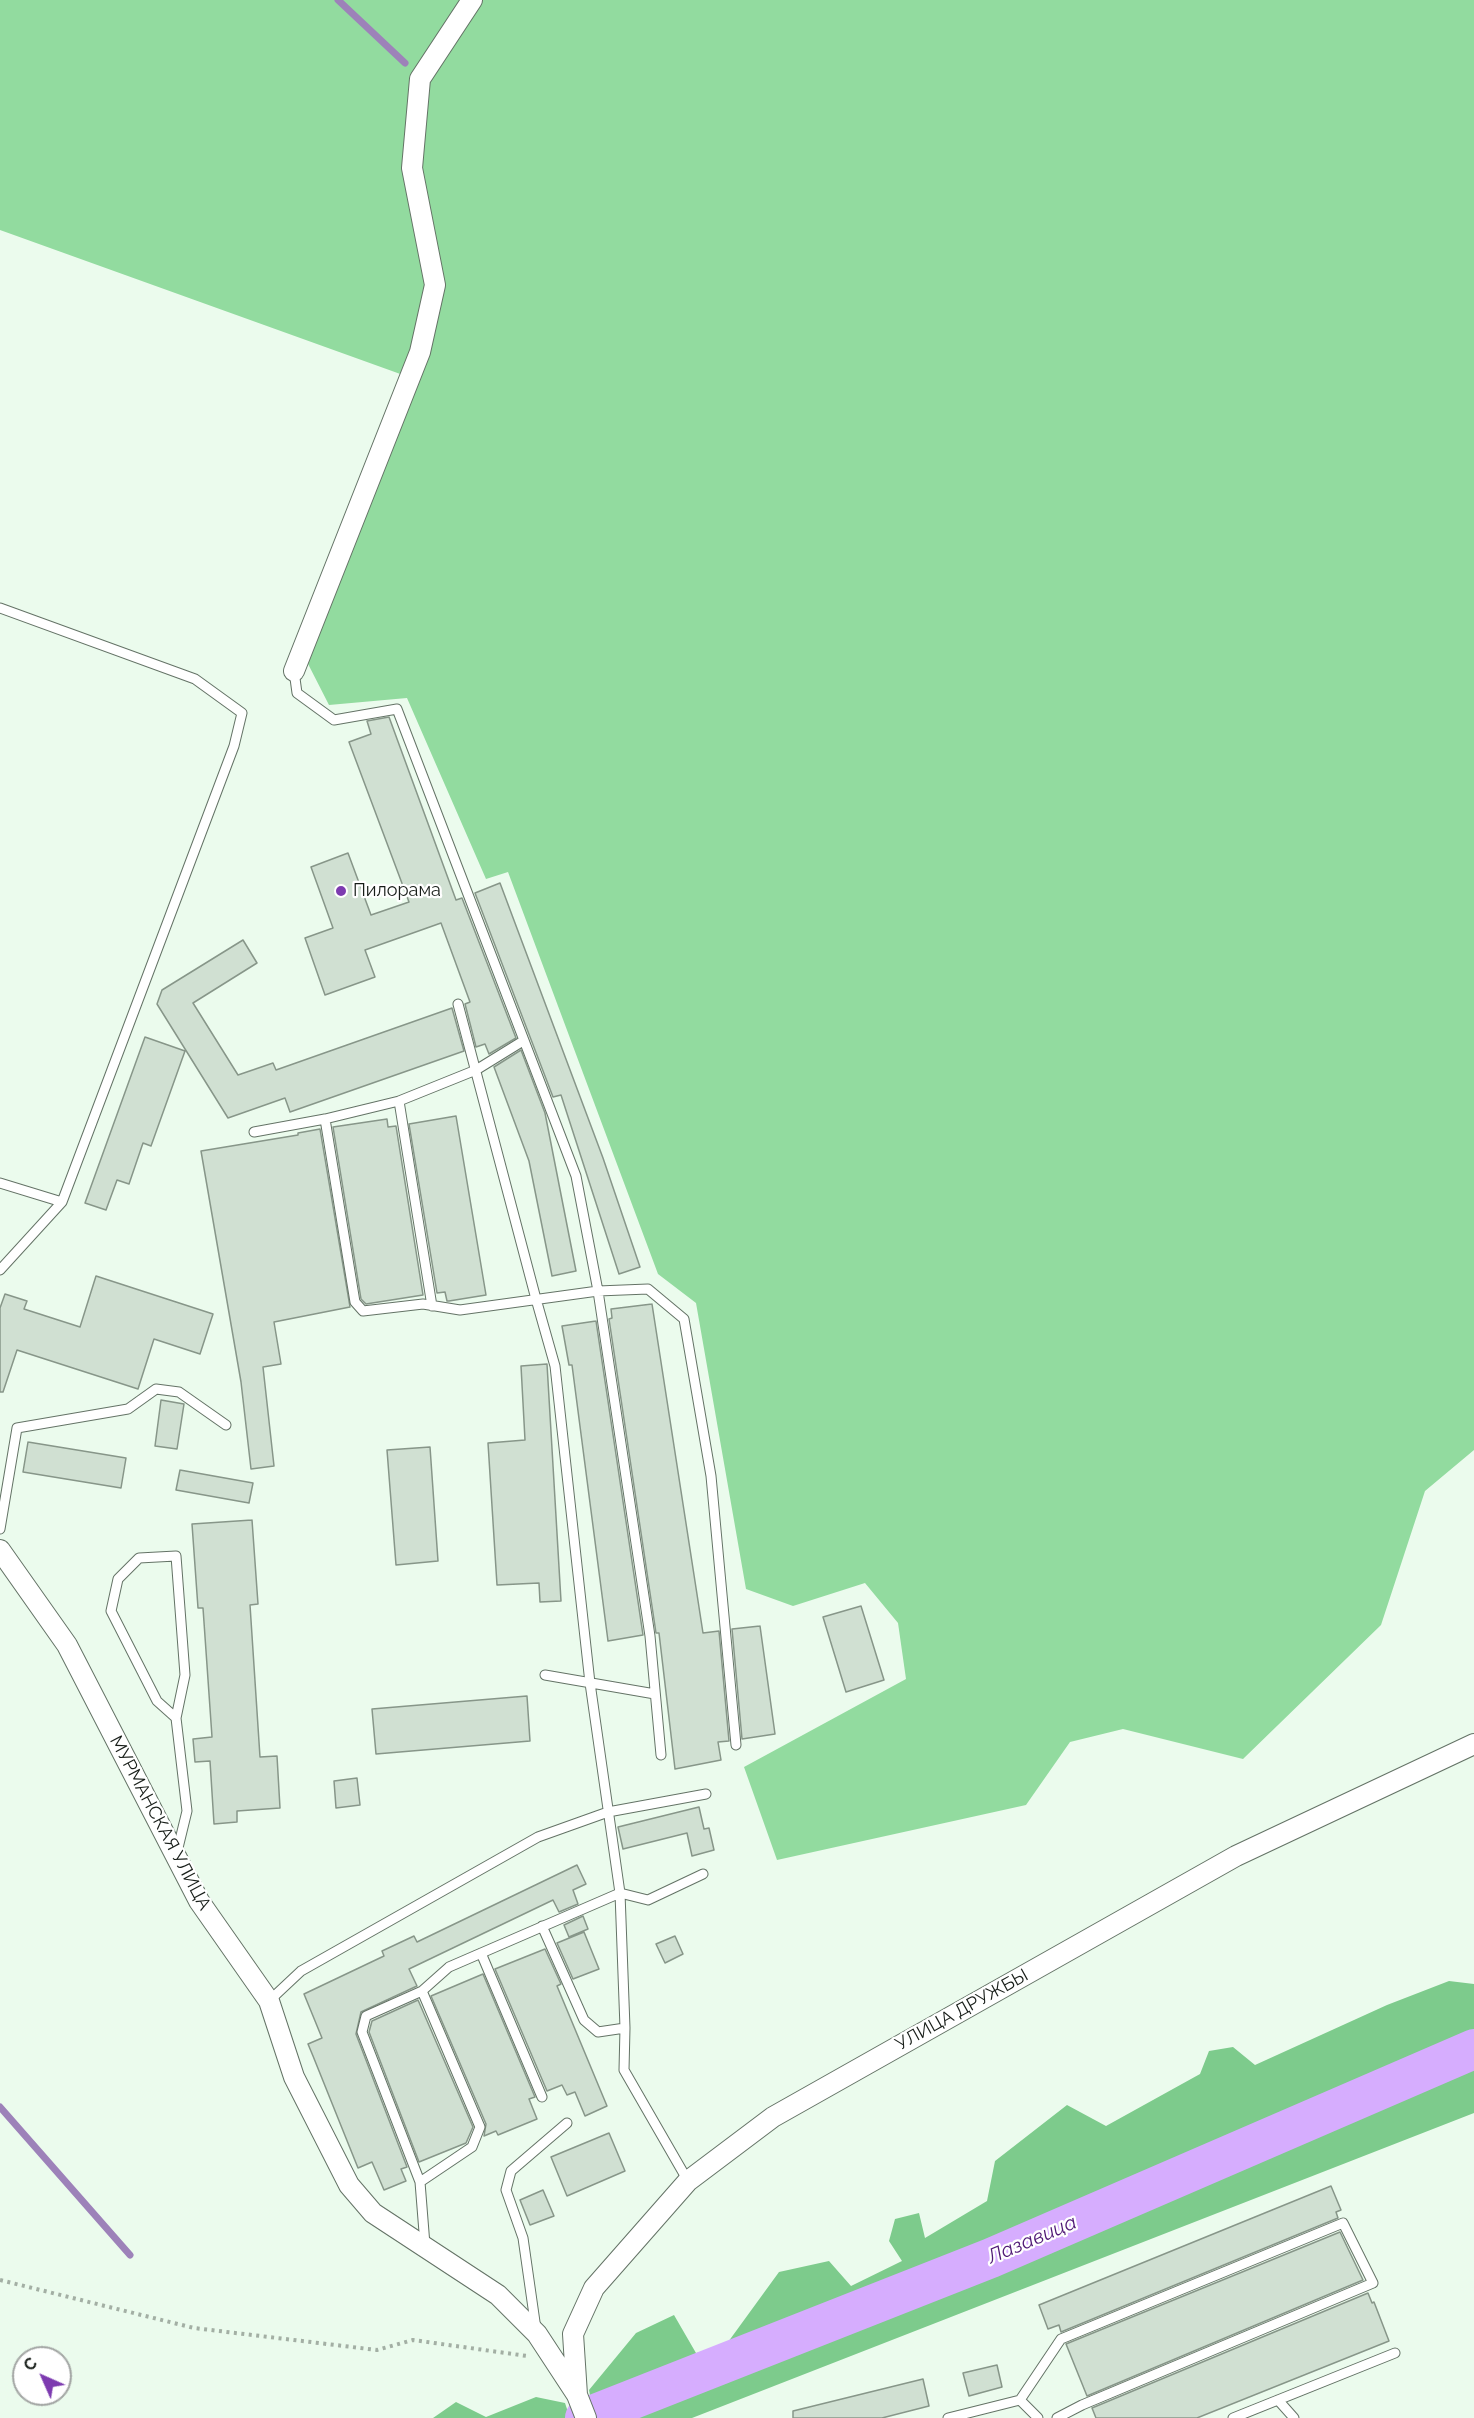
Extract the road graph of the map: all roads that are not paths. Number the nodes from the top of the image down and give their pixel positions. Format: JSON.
{"nodes":[{"id":1,"x":472,"y":0,"type":"edge"},
{"id":2,"x":0,"y":608,"type":"edge"},
{"id":3,"x":294,"y":671,"type":"joint"},
{"id":4,"x":458,"y":1004,"type":"dead end"},
{"id":5,"x":524,"y":1041,"type":"junction"},
{"id":6,"x":476,"y":1070,"type":"junction"},
{"id":7,"x":399,"y":1101,"type":"junction"},
{"id":8,"x":325,"y":1119,"type":"junction"},
{"id":9,"x":254,"y":1132,"type":"dead end"},
{"id":10,"x":0,"y":1183,"type":"edge"},
{"id":11,"x":62,"y":1202,"type":"junction"},
{"id":12,"x":0,"y":1269,"type":"edge"},
{"id":13,"x":598,"y":1291,"type":"junction"},
{"id":14,"x":536,"y":1299,"type":"junction"},
{"id":15,"x":432,"y":1306,"type":"junction"},
{"id":16,"x":226,"y":1425,"type":"dead end"},
{"id":17,"x":0,"y":1529,"type":"edge"},
{"id":18,"x":0,"y":1550,"type":"edge"},
{"id":19,"x":546,"y":1676,"type":"dead end"},
{"id":20,"x":590,"y":1683,"type":"junction"},
{"id":21,"x":655,"y":1694,"type":"junction"},
{"id":22,"x":176,"y":1718,"type":"junction"},
{"id":23,"x":1474,"y":1744,"type":"edge"},
{"id":24,"x":736,"y":1745,"type":"dead end"},
{"id":25,"x":661,"y":1755,"type":"dead end"},
{"id":26,"x":706,"y":1794,"type":"dead end"},
{"id":27,"x":608,"y":1812,"type":"junction"},
{"id":28,"x":176,"y":1857,"type":"junction"},
{"id":29,"x":703,"y":1874,"type":"dead end"},
{"id":30,"x":620,"y":1893,"type":"junction"},
{"id":31,"x":542,"y":1926,"type":"junction"},
{"id":32,"x":481,"y":1953,"type":"junction"},
{"id":33,"x":422,"y":1991,"type":"junction"},
{"id":34,"x":269,"y":2001,"type":"junction"},
{"id":35,"x":625,"y":2028,"type":"junction"},
{"id":36,"x":542,"y":2097,"type":"dead end"},
{"id":37,"x":567,"y":2123,"type":"dead end"},
{"id":38,"x":688,"y":2181,"type":"junction"},
{"id":39,"x":420,"y":2182,"type":"junction"},
{"id":40,"x":425,"y":2247,"type":"junction"},
{"id":41,"x":537,"y":2334,"type":"junction"},
{"id":42,"x":1395,"y":2353,"type":"dead end"},
{"id":43,"x":577,"y":2395,"type":"junction"},
{"id":44,"x":1020,"y":2400,"type":"junction"},
{"id":45,"x":1278,"y":2400,"type":"junction"},
{"id":46,"x":586,"y":2418,"type":"edge"},
{"id":47,"x":948,"y":2418,"type":"edge"},
{"id":48,"x":1038,"y":2418,"type":"edge"},
{"id":49,"x":1057,"y":2418,"type":"edge"},
{"id":50,"x":1233,"y":2418,"type":"edge"},
{"id":51,"x":1294,"y":2418,"type":"edge"}],
"edges":[{"from":1,"to":3,"type":"street"},
{"from":2,"to":11,"type":"lane"},
{"from":3,"to":5,"type":"lane"},
{"from":4,"to":6,"type":"lane"},
{"from":5,"to":6,"type":"lane"},
{"from":5,"to":13,"type":"lane"},
{"from":6,"to":7,"type":"lane"},
{"from":6,"to":14,"type":"lane"},
{"from":7,"to":8,"type":"lane"},
{"from":7,"to":15,"type":"lane"},
{"from":8,"to":9,"type":"lane"},
{"from":8,"to":15,"type":"lane"},
{"from":10,"to":11,"type":"lane"},
{"from":11,"to":12,"type":"lane"},
{"from":13,"to":14,"type":"lane"},
{"from":13,"to":21,"type":"lane"},
{"from":13,"to":24,"type":"lane"},
{"from":14,"to":15,"type":"lane"},
{"from":14,"to":20,"type":"lane"},
{"from":16,"to":17,"type":"lane"},
{"from":18,"to":28,"type":"street","name":"МУРМАНСКАЯ УЛИЦА"},
{"from":19,"to":20,"type":"lane"},
{"from":20,"to":21,"type":"lane"},
{"from":20,"to":27,"type":"lane"},
{"from":21,"to":25,"type":"lane"},
{"from":22,"to":22,"type":"lane"},
{"from":22,"to":28,"type":"lane"},
{"from":23,"to":38,"type":"street","name":"УЛИЦА ДРУЖБЫ"},
{"from":26,"to":27,"type":"lane"},
{"from":27,"to":30,"type":"lane"},
{"from":27,"to":34,"type":"lane"},
{"from":28,"to":34,"type":"street","name":"МУРМАНСКАЯ УЛИЦА"},
{"from":29,"to":30,"type":"lane"},
{"from":30,"to":31,"type":"lane"},
{"from":30,"to":35,"type":"lane"},
{"from":31,"to":32,"type":"lane"},
{"from":31,"to":35,"type":"lane"},
{"from":32,"to":33,"type":"lane"},
{"from":32,"to":36,"type":"lane"},
{"from":33,"to":39,"type":"lane"},
{"from":33,"to":39,"type":"lane"},
{"from":34,"to":40,"type":"street","name":"МУРМАНСКАЯ УЛИЦА"},
{"from":35,"to":38,"type":"lane"},
{"from":37,"to":41,"type":"lane"},
{"from":38,"to":43,"type":"street","name":"УЛИЦА ДРУЖБЫ"},
{"from":39,"to":40,"type":"lane"},
{"from":40,"to":41,"type":"street","name":"МУРМАНСКАЯ УЛИЦА"},
{"from":41,"to":43,"type":"street","name":"МУРМАНСКАЯ УЛИЦА"},
{"from":42,"to":45,"type":"lane"},
{"from":43,"to":46,"type":"street","name":"МУРМАНСКАЯ УЛИЦА"},
{"from":44,"to":47,"type":"lane"},
{"from":44,"to":48,"type":"lane"},
{"from":44,"to":49,"type":"lane"},
{"from":45,"to":50,"type":"lane"},
{"from":45,"to":51,"type":"lane"}]}
